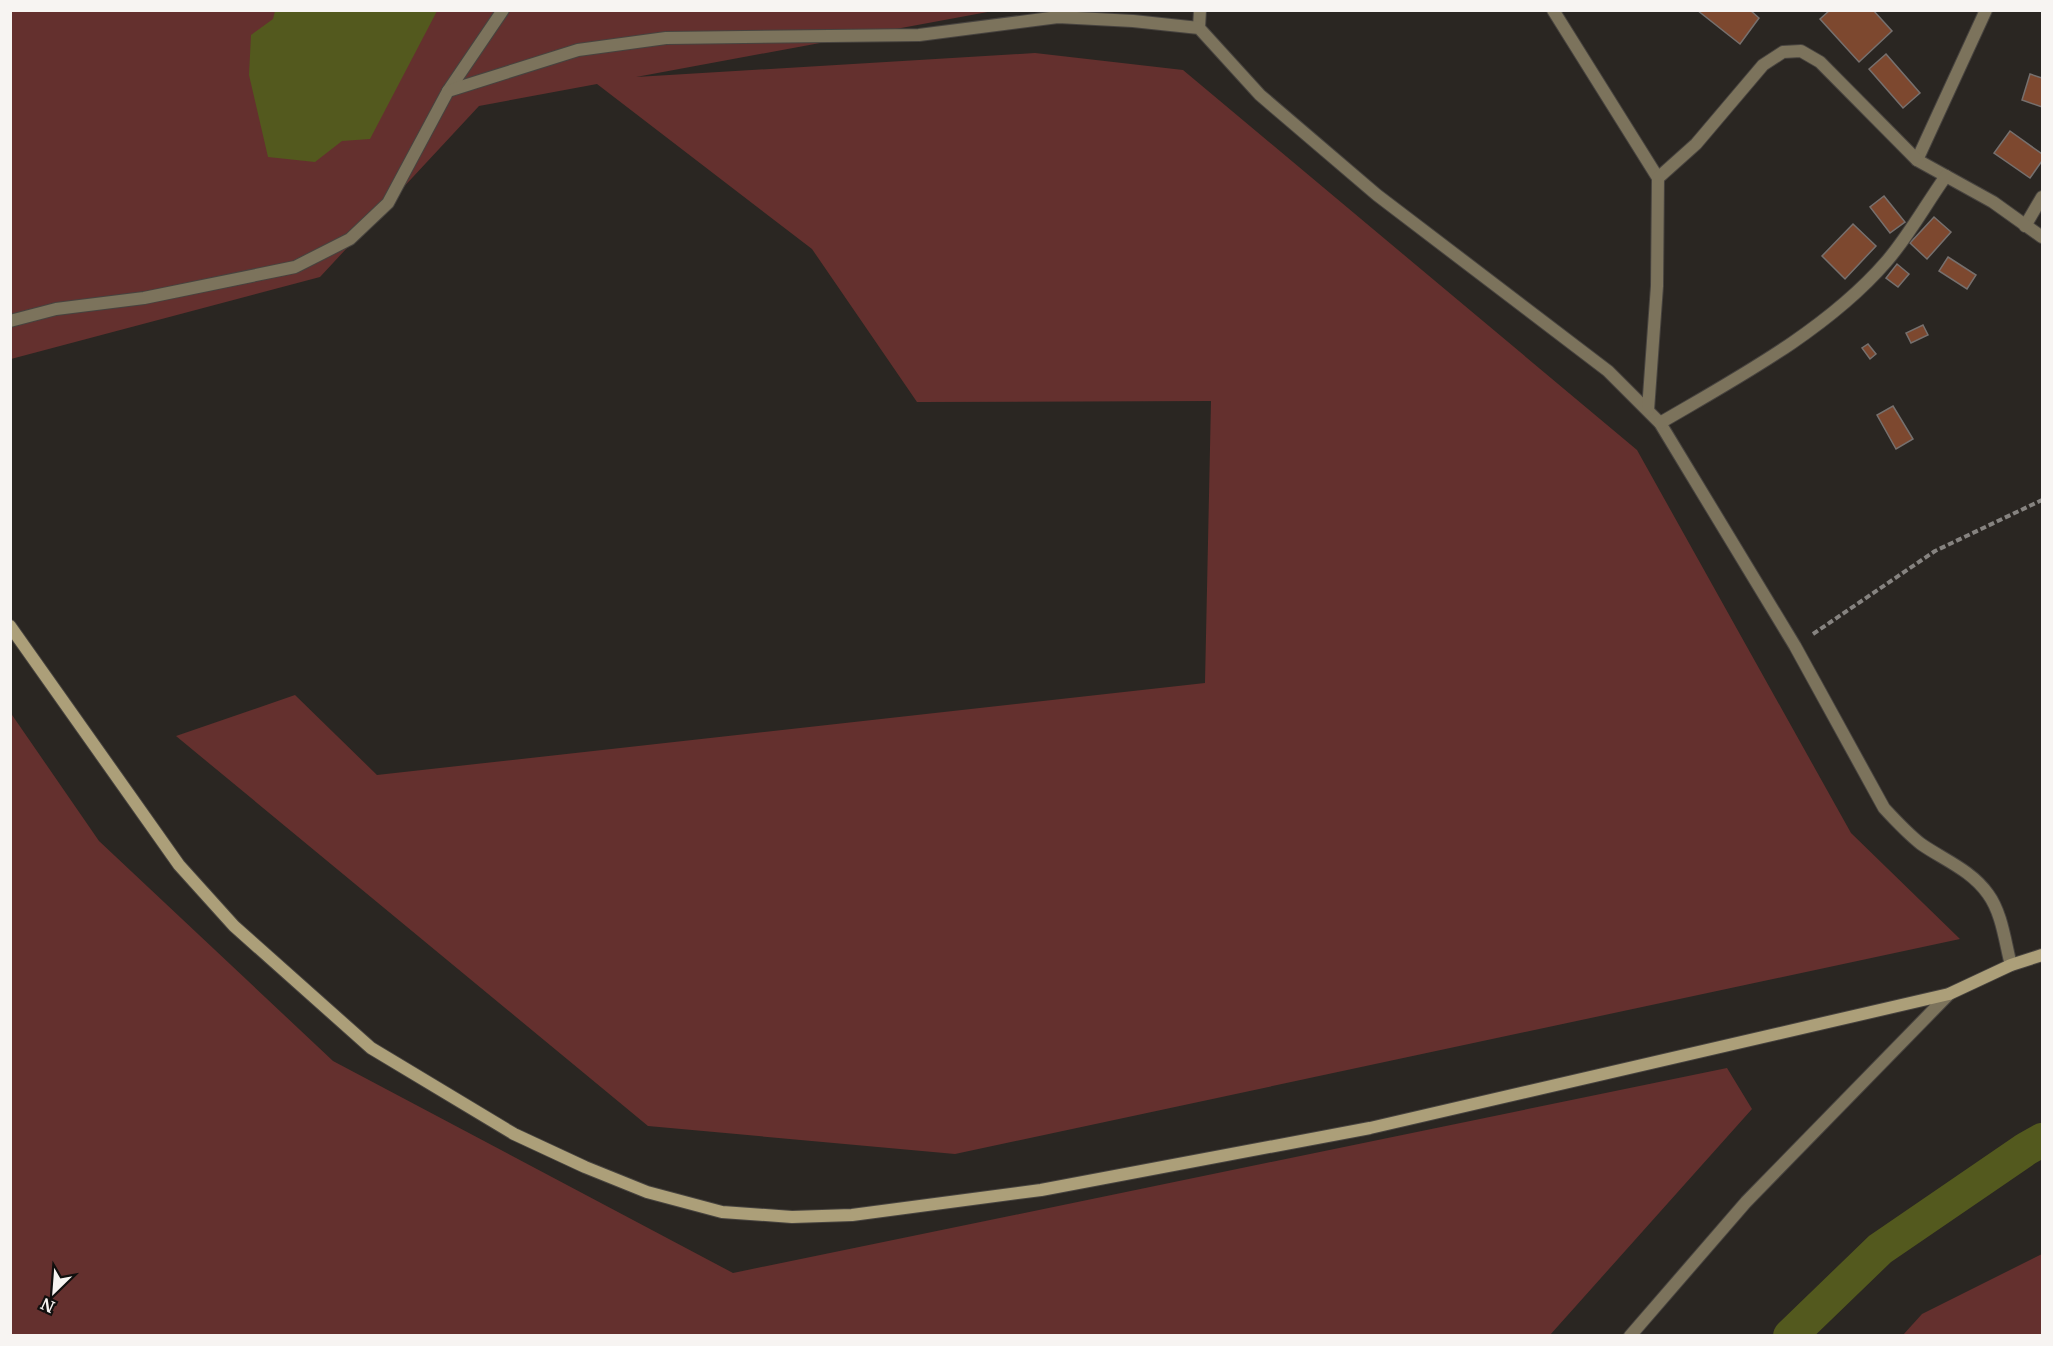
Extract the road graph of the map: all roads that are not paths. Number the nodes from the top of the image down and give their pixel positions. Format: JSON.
{"nodes":[{"id":1,"x":503,"y":10,"type":"edge"},
{"id":2,"x":1200,"y":10,"type":"edge"},
{"id":3,"x":1553,"y":10,"type":"edge"},
{"id":4,"x":1986,"y":10,"type":"edge"},
{"id":5,"x":1055,"y":14,"type":"edge"},
{"id":6,"x":1199,"y":28,"type":"junction"},
{"id":7,"x":448,"y":91,"type":"junction"},
{"id":8,"x":1917,"y":159,"type":"junction"},
{"id":9,"x":1946,"y":176,"type":"junction"},
{"id":10,"x":1658,"y":178,"type":"junction"},
{"id":11,"x":2043,"y":197,"type":"edge"},
{"id":12,"x":2025,"y":226,"type":"junction"},
{"id":13,"x":2043,"y":237,"type":"edge"},
{"id":14,"x":10,"y":321,"type":"edge"},
{"id":15,"x":1647,"y":411,"type":"junction"},
{"id":16,"x":1660,"y":423,"type":"junction"},
{"id":17,"x":10,"y":626,"type":"edge"},
{"id":18,"x":2043,"y":955,"type":"edge"},
{"id":19,"x":2011,"y":965,"type":"junction"},
{"id":20,"x":1949,"y":994,"type":"junction"},
{"id":21,"x":1630,"y":1335,"type":"edge"}],
"edges":[{"from":1,"to":7,"type":"street"},
{"from":2,"to":6,"type":"street"},
{"from":3,"to":10,"type":"street"},
{"from":4,"to":8,"type":"street"},
{"from":5,"to":6,"type":"street"},
{"from":5,"to":7,"type":"street"},
{"from":6,"to":15,"type":"street"},
{"from":7,"to":14,"type":"street"},
{"from":8,"to":9,"type":"street"},
{"from":8,"to":10,"type":"street"},
{"from":9,"to":12,"type":"street"},
{"from":9,"to":16,"type":"street"},
{"from":10,"to":15,"type":"street"},
{"from":11,"to":12,"type":"street"},
{"from":12,"to":13,"type":"street"},
{"from":15,"to":16,"type":"street"},
{"from":16,"to":19,"type":"street"},
{"from":17,"to":20,"type":"street"},
{"from":18,"to":19,"type":"street"},
{"from":19,"to":20,"type":"street"},
{"from":20,"to":21,"type":"street"}]}
